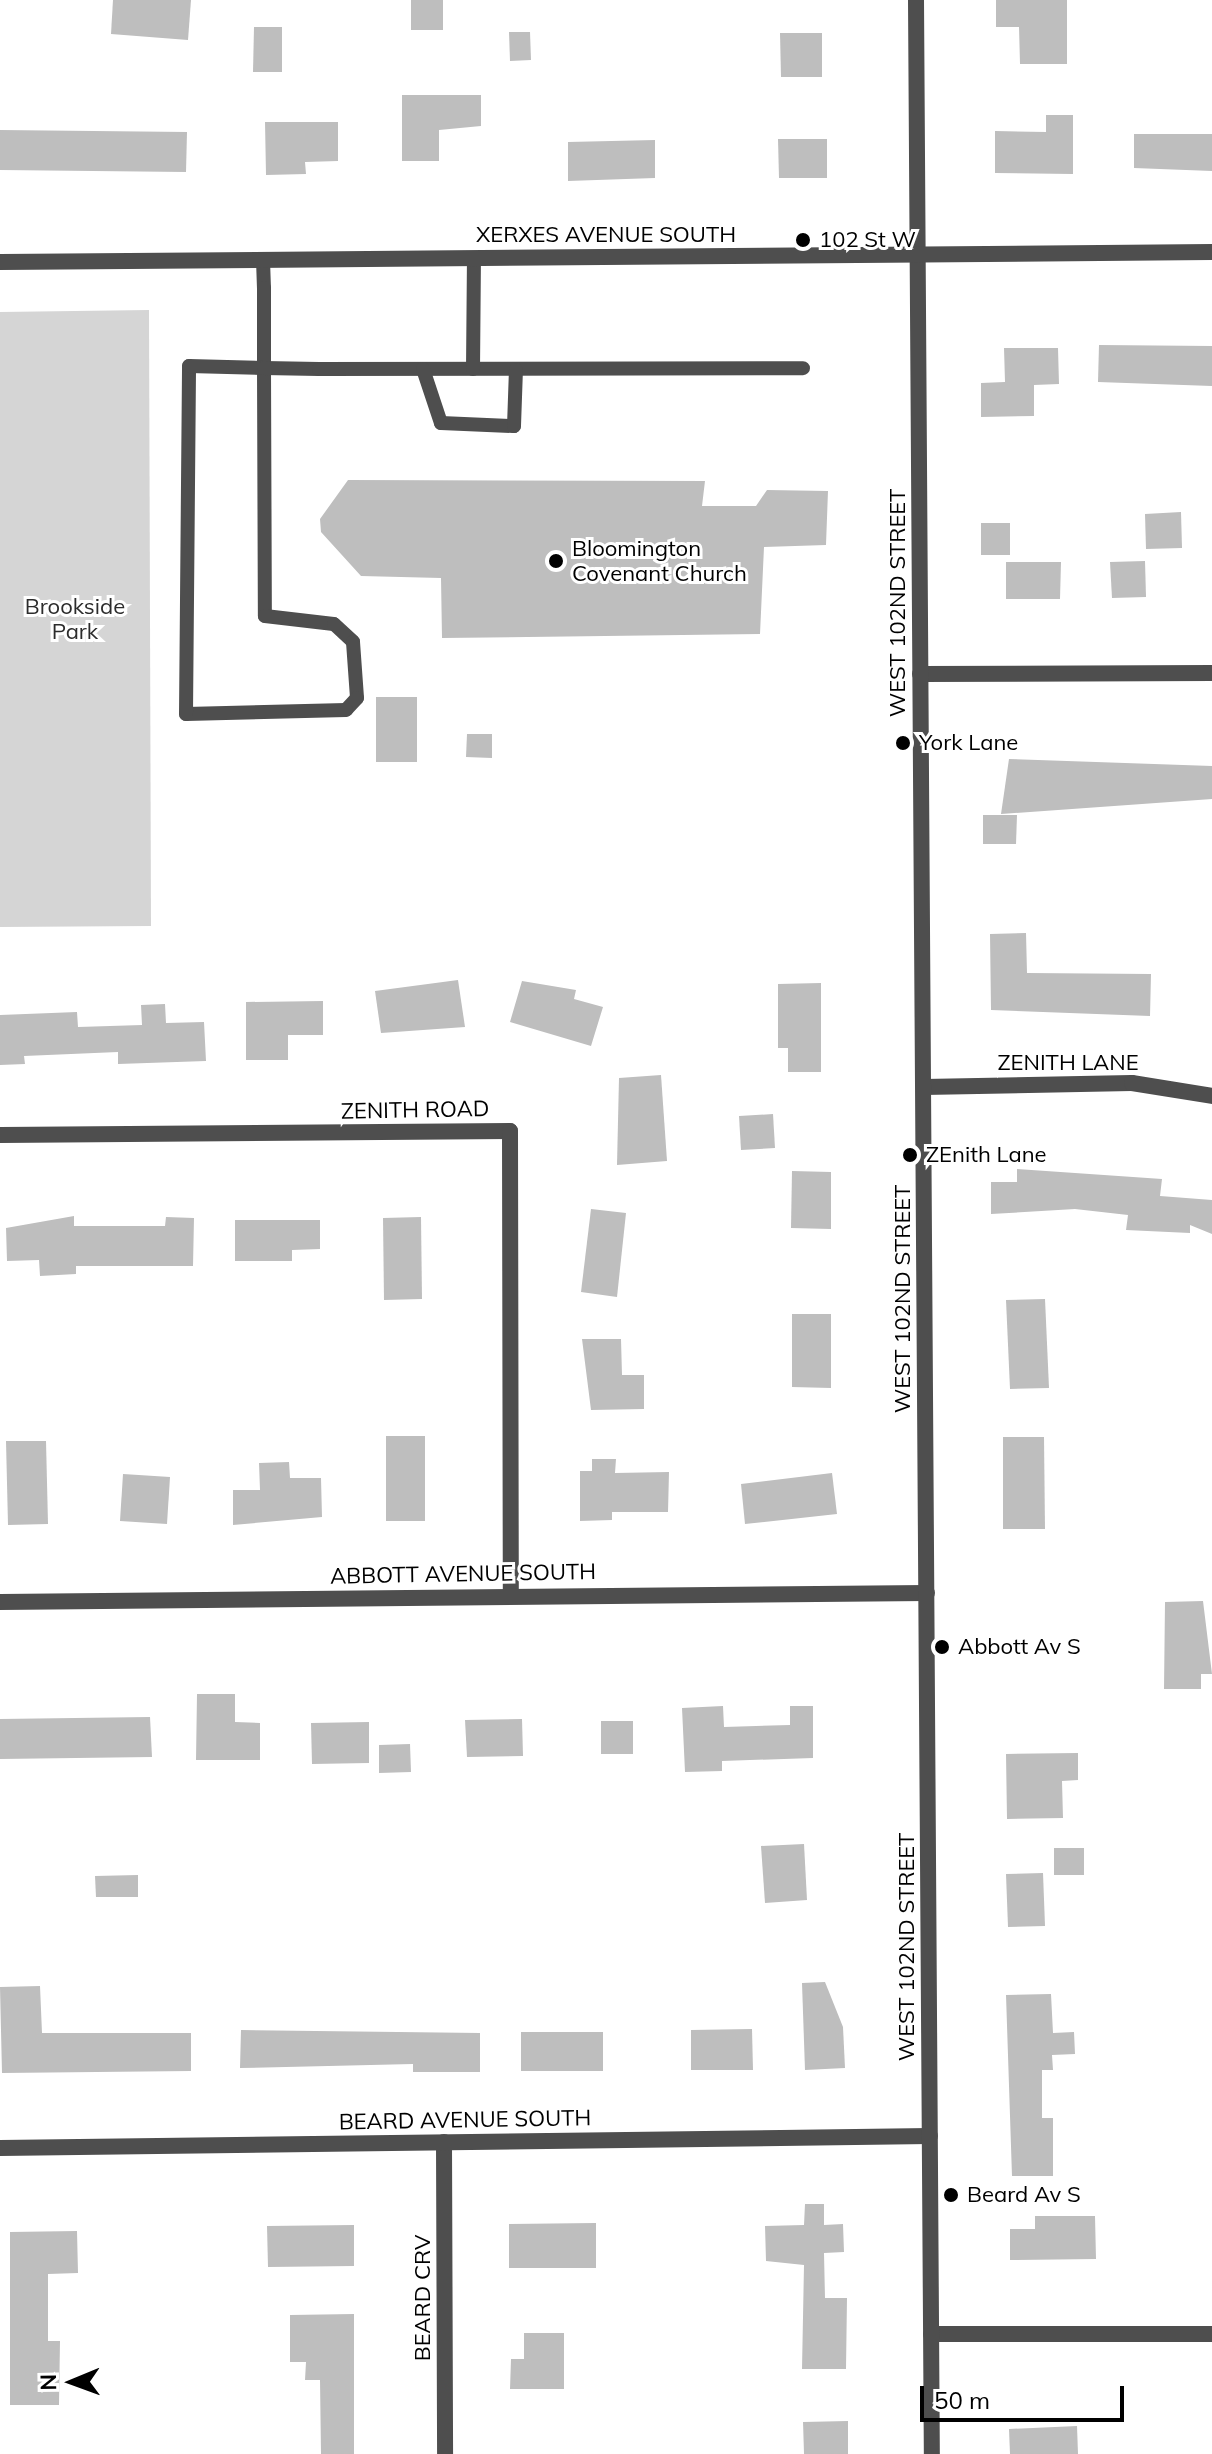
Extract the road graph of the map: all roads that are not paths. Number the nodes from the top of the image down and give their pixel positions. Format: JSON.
{"nodes":[{"id":1,"x":916,"y":0,"type":"edge"},
{"id":2,"x":1212,"y":252,"type":"edge"},
{"id":3,"x":918,"y":255,"type":"junction"},
{"id":4,"x":474,"y":258,"type":"junction"},
{"id":5,"x":263,"y":260,"type":"junction"},
{"id":6,"x":0,"y":262,"type":"edge"},
{"id":7,"x":264,"y":368,"type":"junction"},
{"id":8,"x":803,"y":368,"type":"dead end"},
{"id":9,"x":423,"y":369,"type":"junction"},
{"id":10,"x":473,"y":369,"type":"junction"},
{"id":11,"x":516,"y":370,"type":"junction"},
{"id":12,"x":1212,"y":673,"type":"edge"},
{"id":13,"x":920,"y":674,"type":"junction"},
{"id":14,"x":924,"y":1087,"type":"junction"},
{"id":15,"x":1212,"y":1096,"type":"edge"},
{"id":16,"x":0,"y":1135,"type":"edge"},
{"id":17,"x":927,"y":1593,"type":"junction"},
{"id":18,"x":511,"y":1595,"type":"junction"},
{"id":19,"x":0,"y":1602,"type":"edge"},
{"id":20,"x":930,"y":2136,"type":"junction"},
{"id":21,"x":444,"y":2142,"type":"junction"},
{"id":22,"x":0,"y":2148,"type":"edge"},
{"id":23,"x":931,"y":2334,"type":"junction"},
{"id":24,"x":1212,"y":2334,"type":"edge"},
{"id":25,"x":445,"y":2454,"type":"edge"},
{"id":26,"x":932,"y":2454,"type":"edge"}],
"edges":[{"from":1,"to":3,"type":"street","name":"WEST 102ND STREET"},
{"from":2,"to":3,"type":"street","name":"XERXES AVENUE SOUTH"},
{"from":3,"to":4,"type":"street","name":"XERXES AVENUE SOUTH"},
{"from":3,"to":13,"type":"street","name":"WEST 102ND STREET"},
{"from":4,"to":5,"type":"street","name":"XERXES AVENUE SOUTH"},
{"from":4,"to":10,"type":"lane"},
{"from":5,"to":6,"type":"street","name":"XERXES AVENUE SOUTH"},
{"from":5,"to":7,"type":"lane"},
{"from":7,"to":7,"type":"lane"},
{"from":7,"to":9,"type":"lane"},
{"from":8,"to":11,"type":"lane"},
{"from":9,"to":10,"type":"lane"},
{"from":9,"to":11,"type":"lane"},
{"from":10,"to":11,"type":"lane"},
{"from":12,"to":13,"type":"street"},
{"from":13,"to":14,"type":"street","name":"WEST 102ND STREET"},
{"from":14,"to":15,"type":"street","name":"ZENITH LANE"},
{"from":14,"to":17,"type":"street","name":"WEST 102ND STREET"},
{"from":16,"to":18,"type":"street","name":"ZENITH ROAD"},
{"from":17,"to":18,"type":"street","name":"ABBOTT AVENUE SOUTH"},
{"from":17,"to":20,"type":"street","name":"WEST 102ND STREET"},
{"from":18,"to":19,"type":"street","name":"ABBOTT AVENUE SOUTH"},
{"from":20,"to":21,"type":"street","name":"BEARD AVENUE SOUTH"},
{"from":20,"to":23,"type":"street","name":"WEST 102ND STREET"},
{"from":21,"to":22,"type":"street","name":"BEARD AVENUE SOUTH"},
{"from":21,"to":25,"type":"street","name":"BEARD CRV"},
{"from":23,"to":24,"type":"street"},
{"from":23,"to":26,"type":"street","name":"WEST 102ND STREET"}]}
